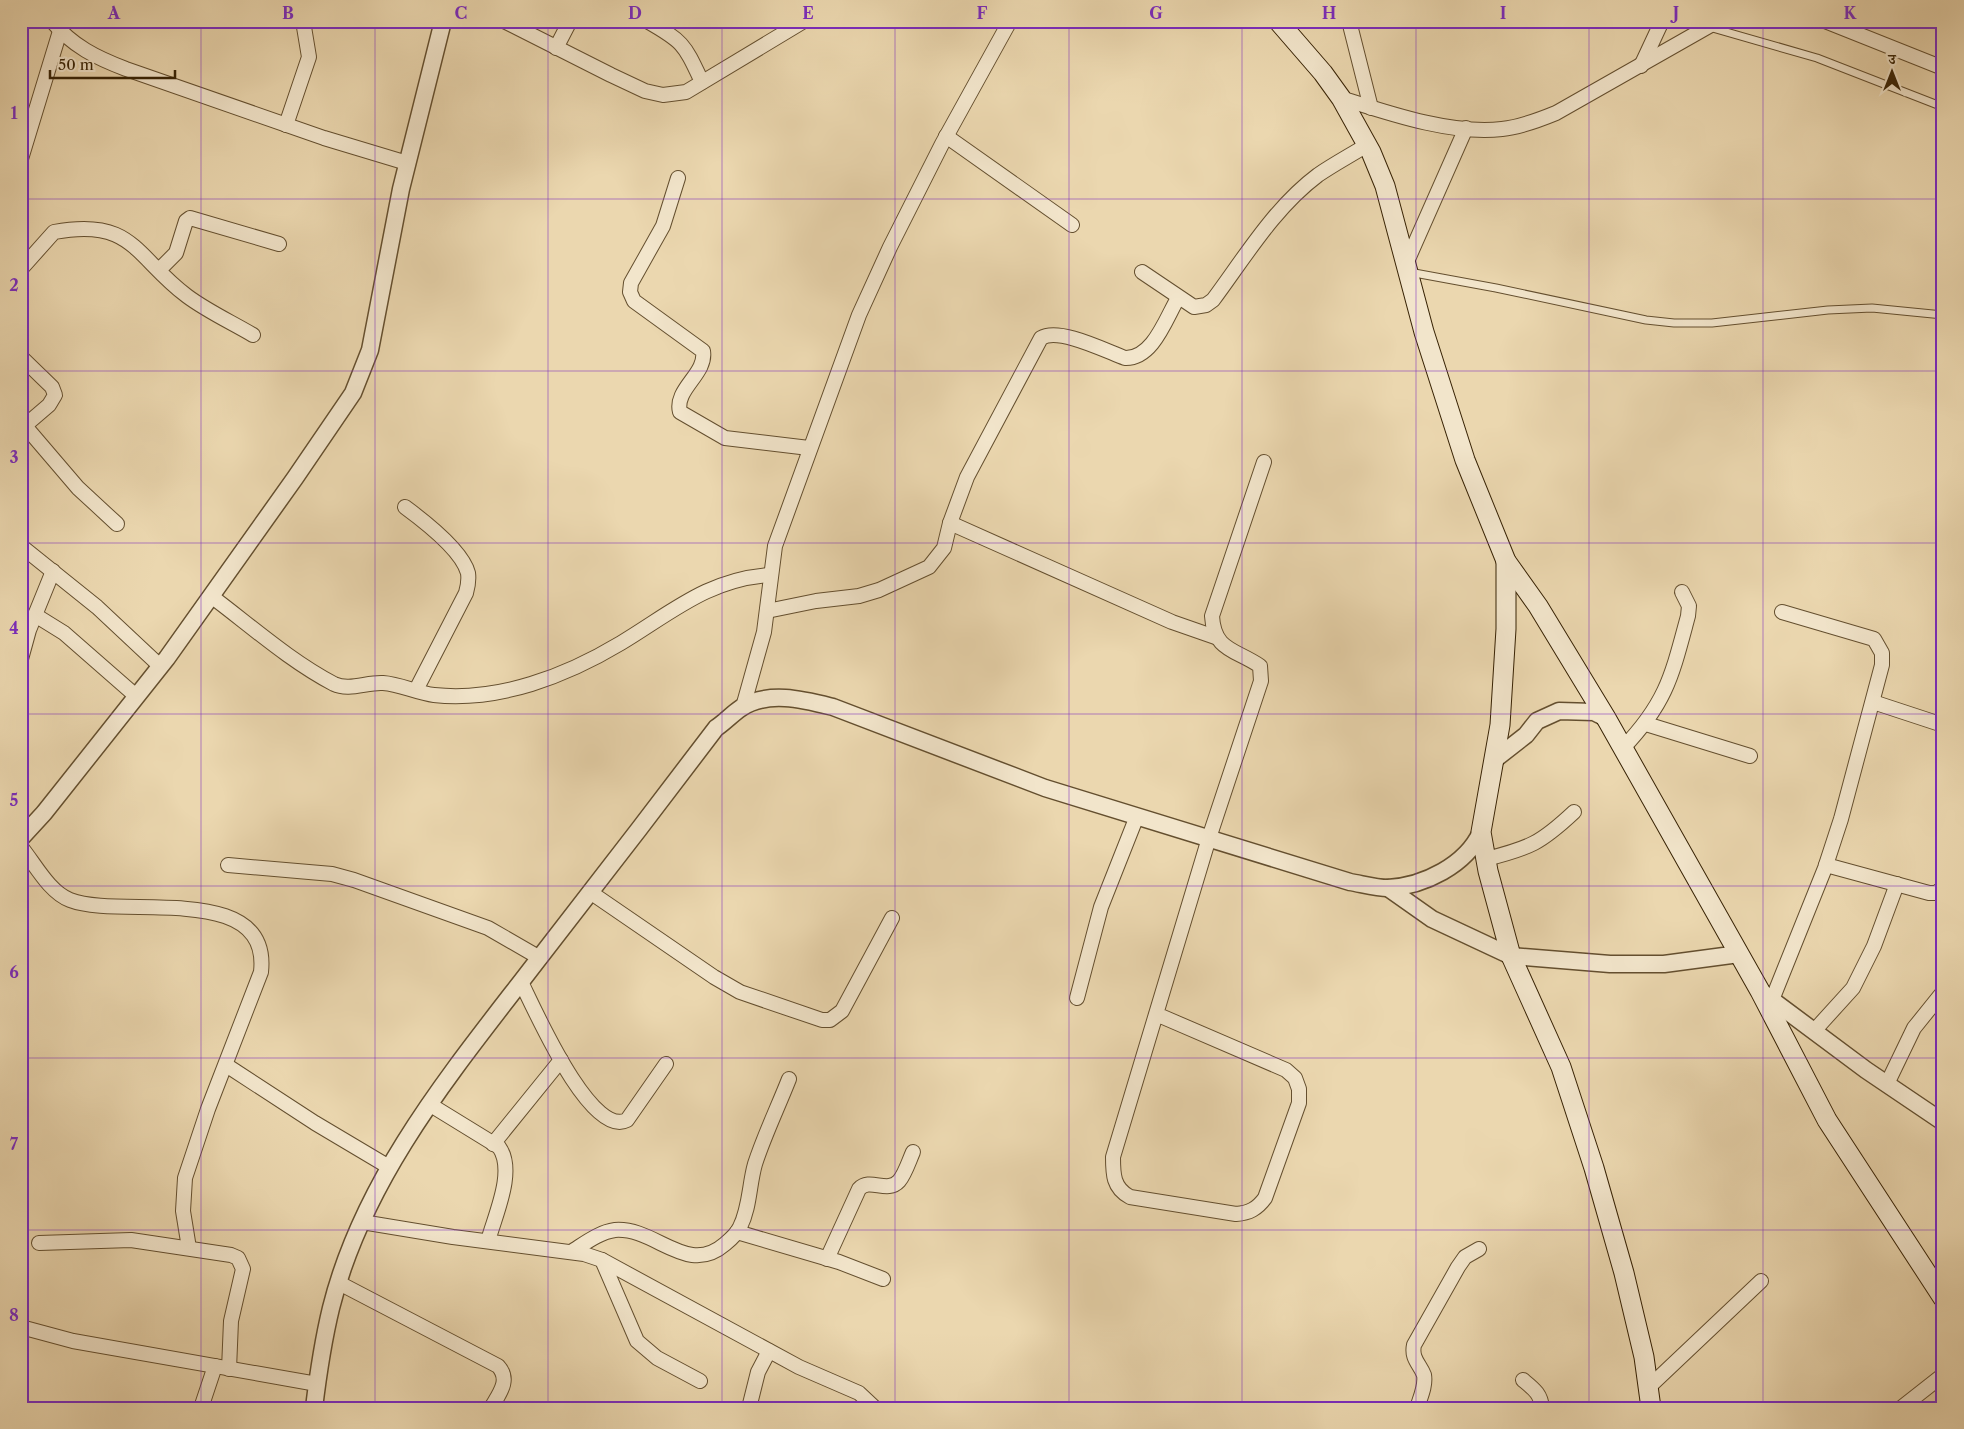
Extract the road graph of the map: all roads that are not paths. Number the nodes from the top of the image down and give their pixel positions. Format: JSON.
{"nodes":[{"id":1,"x":303,"y":21,"type":"edge"},
{"id":2,"x":442,"y":21,"type":"edge"},
{"id":3,"x":504,"y":21,"type":"edge"},
{"id":4,"x":570,"y":21,"type":"edge"},
{"id":5,"x":647,"y":21,"type":"edge"},
{"id":6,"x":804,"y":21,"type":"edge"},
{"id":7,"x":1010,"y":21,"type":"edge"},
{"id":8,"x":1278,"y":21,"type":"edge"},
{"id":9,"x":1349,"y":21,"type":"edge"},
{"id":10,"x":1662,"y":21,"type":"edge"},
{"id":11,"x":1824,"y":21,"type":"edge"},
{"id":12,"x":1713,"y":24,"type":"edge"},
{"id":13,"x":56,"y":26,"type":"edge"},
{"id":14,"x":556,"y":48,"type":"junction"},
{"id":15,"x":1641,"y":66,"type":"junction"},
{"id":16,"x":1943,"y":68,"type":"edge"},
{"id":17,"x":702,"y":82,"type":"junction"},
{"id":18,"x":1341,"y":98,"type":"junction"},
{"id":19,"x":1943,"y":106,"type":"edge"},
{"id":20,"x":1371,"y":108,"type":"junction"},
{"id":21,"x":286,"y":125,"type":"junction"},
{"id":22,"x":1466,"y":128,"type":"junction"},
{"id":23,"x":946,"y":136,"type":"junction"},
{"id":24,"x":1367,"y":145,"type":"junction"},
{"id":25,"x":21,"y":160,"type":"edge"},
{"id":26,"x":407,"y":163,"type":"junction"},
{"id":27,"x":678,"y":178,"type":"dead end"},
{"id":28,"x":1072,"y":225,"type":"dead end"},
{"id":29,"x":279,"y":244,"type":"dead end"},
{"id":30,"x":26,"y":252,"type":"edge"},
{"id":31,"x":1406,"y":268,"type":"junction"},
{"id":32,"x":21,"y":269,"type":"edge"},
{"id":33,"x":159,"y":270,"type":"junction"},
{"id":34,"x":1142,"y":272,"type":"dead end"},
{"id":35,"x":1178,"y":298,"type":"junction"},
{"id":36,"x":1943,"y":315,"type":"edge"},
{"id":37,"x":253,"y":335,"type":"dead end"},
{"id":38,"x":21,"y":357,"type":"edge"},
{"id":39,"x":23,"y":428,"type":"edge"},
{"id":40,"x":809,"y":448,"type":"junction"},
{"id":41,"x":1264,"y":462,"type":"dead end"},
{"id":42,"x":405,"y":507,"type":"dead end"},
{"id":43,"x":950,"y":522,"type":"junction"},
{"id":44,"x":117,"y":524,"type":"dead end"},
{"id":45,"x":21,"y":546,"type":"edge"},
{"id":46,"x":1506,"y":561,"type":"junction"},
{"id":47,"x":53,"y":571,"type":"junction"},
{"id":48,"x":770,"y":575,"type":"junction"},
{"id":49,"x":1682,"y":592,"type":"dead end"},
{"id":50,"x":211,"y":596,"type":"junction"},
{"id":51,"x":767,"y":611,"type":"junction"},
{"id":52,"x":1782,"y":612,"type":"dead end"},
{"id":53,"x":35,"y":615,"type":"junction"},
{"id":54,"x":1215,"y":636,"type":"junction"},
{"id":55,"x":21,"y":659,"type":"edge"},
{"id":56,"x":160,"y":666,"type":"junction"},
{"id":57,"x":416,"y":690,"type":"junction"},
{"id":58,"x":136,"y":696,"type":"junction"},
{"id":59,"x":1873,"y":702,"type":"junction"},
{"id":60,"x":743,"y":707,"type":"junction"},
{"id":61,"x":1606,"y":718,"type":"junction"},
{"id":62,"x":1646,"y":724,"type":"junction"},
{"id":63,"x":1943,"y":724,"type":"edge"},
{"id":64,"x":1623,"y":748,"type":"junction"},
{"id":65,"x":1750,"y":756,"type":"dead end"},
{"id":66,"x":1494,"y":760,"type":"junction"},
{"id":67,"x":1574,"y":812,"type":"dead end"},
{"id":68,"x":1137,"y":816,"type":"junction"},
{"id":69,"x":1482,"y":832,"type":"junction"},
{"id":70,"x":21,"y":838,"type":"edge"},
{"id":71,"x":1209,"y":838,"type":"junction"},
{"id":72,"x":21,"y":847,"type":"edge"},
{"id":73,"x":1486,"y":859,"type":"junction"},
{"id":74,"x":228,"y":864,"type":"dead end"},
{"id":75,"x":1826,"y":865,"type":"junction"},
{"id":76,"x":1897,"y":884,"type":"junction"},
{"id":77,"x":1388,"y":888,"type":"junction"},
{"id":78,"x":1943,"y":888,"type":"edge"},
{"id":79,"x":590,"y":892,"type":"junction"},
{"id":80,"x":892,"y":918,"type":"dead end"},
{"id":81,"x":1739,"y":954,"type":"junction"},
{"id":82,"x":1511,"y":956,"type":"junction"},
{"id":83,"x":540,"y":958,"type":"junction"},
{"id":84,"x":521,"y":982,"type":"junction"},
{"id":85,"x":1943,"y":992,"type":"edge"},
{"id":86,"x":1766,"y":996,"type":"junction"},
{"id":87,"x":1076,"y":998,"type":"dead end"},
{"id":88,"x":1156,"y":1014,"type":"junction"},
{"id":89,"x":1814,"y":1031,"type":"junction"},
{"id":90,"x":561,"y":1060,"type":"junction"},
{"id":91,"x":666,"y":1064,"type":"dead end"},
{"id":92,"x":226,"y":1065,"type":"junction"},
{"id":93,"x":789,"y":1080,"type":"dead end"},
{"id":94,"x":1887,"y":1084,"type":"junction"},
{"id":95,"x":429,"y":1104,"type":"junction"},
{"id":96,"x":1943,"y":1122,"type":"edge"},
{"id":97,"x":493,"y":1144,"type":"junction"},
{"id":98,"x":913,"y":1152,"type":"dead end"},
{"id":99,"x":389,"y":1168,"type":"junction"},
{"id":100,"x":362,"y":1222,"type":"junction"},
{"id":101,"x":737,"y":1232,"type":"junction"},
{"id":102,"x":488,"y":1241,"type":"junction"},
{"id":103,"x":39,"y":1243,"type":"dead end"},
{"id":104,"x":189,"y":1248,"type":"junction"},
{"id":105,"x":1479,"y":1249,"type":"dead end"},
{"id":106,"x":571,"y":1252,"type":"junction"},
{"id":107,"x":827,"y":1259,"type":"junction"},
{"id":108,"x":602,"y":1260,"type":"junction"},
{"id":109,"x":882,"y":1279,"type":"dead end"},
{"id":110,"x":1761,"y":1282,"type":"dead end"},
{"id":111,"x":339,"y":1283,"type":"junction"},
{"id":112,"x":1943,"y":1298,"type":"edge"},
{"id":113,"x":21,"y":1327,"type":"edge"},
{"id":114,"x":768,"y":1351,"type":"junction"},
{"id":115,"x":222,"y":1368,"type":"junction"},
{"id":116,"x":1943,"y":1375,"type":"edge"},
{"id":117,"x":1523,"y":1380,"type":"dead end"},
{"id":118,"x":700,"y":1381,"type":"dead end"},
{"id":119,"x":317,"y":1384,"type":"junction"},
{"id":120,"x":1649,"y":1387,"type":"junction"},
{"id":121,"x":201,"y":1408,"type":"edge"},
{"id":122,"x":314,"y":1408,"type":"edge"},
{"id":123,"x":491,"y":1408,"type":"edge"},
{"id":124,"x":749,"y":1408,"type":"edge"},
{"id":125,"x":875,"y":1408,"type":"edge"},
{"id":126,"x":1417,"y":1408,"type":"edge"},
{"id":127,"x":1542,"y":1408,"type":"edge"},
{"id":128,"x":1651,"y":1408,"type":"edge"},
{"id":129,"x":1901,"y":1408,"type":"edge"}],
"edges":[{"from":1,"to":21,"type":"street"},
{"from":2,"to":26,"type":"street"},
{"from":3,"to":14,"type":"street"},
{"from":4,"to":14,"type":"street"},
{"from":5,"to":17,"type":"street"},
{"from":6,"to":17,"type":"street"},
{"from":7,"to":23,"type":"street"},
{"from":8,"to":18,"type":"main road"},
{"from":9,"to":20,"type":"street"},
{"from":10,"to":15,"type":"street"},
{"from":11,"to":16,"type":"street"},
{"from":12,"to":15,"type":"street"},
{"from":12,"to":19,"type":"lane"},
{"from":13,"to":21,"type":"street"},
{"from":13,"to":25,"type":"street"},
{"from":14,"to":17,"type":"street"},
{"from":15,"to":22,"type":"street"},
{"from":18,"to":20,"type":"street"},
{"from":18,"to":24,"type":"main road"},
{"from":20,"to":22,"type":"street"},
{"from":21,"to":26,"type":"street"},
{"from":22,"to":31,"type":"street"},
{"from":23,"to":28,"type":"street"},
{"from":23,"to":40,"type":"street"},
{"from":24,"to":31,"type":"main road"},
{"from":24,"to":35,"type":"street"},
{"from":26,"to":50,"type":"street"},
{"from":27,"to":40,"type":"street"},
{"from":29,"to":33,"type":"street"},
{"from":30,"to":32,"type":"street"},
{"from":30,"to":33,"type":"street"},
{"from":31,"to":36,"type":"lane"},
{"from":31,"to":46,"type":"main road"},
{"from":33,"to":37,"type":"street"},
{"from":34,"to":35,"type":"street"},
{"from":35,"to":43,"type":"street"},
{"from":38,"to":39,"type":"street"},
{"from":39,"to":44,"type":"street"},
{"from":40,"to":48,"type":"street"},
{"from":41,"to":54,"type":"street"},
{"from":42,"to":57,"type":"street"},
{"from":43,"to":51,"type":"street"},
{"from":43,"to":54,"type":"street"},
{"from":45,"to":47,"type":"street"},
{"from":46,"to":61,"type":"main road"},
{"from":46,"to":66,"type":"main road"},
{"from":47,"to":53,"type":"street"},
{"from":47,"to":56,"type":"street"},
{"from":48,"to":51,"type":"street"},
{"from":48,"to":57,"type":"street"},
{"from":49,"to":62,"type":"street"},
{"from":50,"to":56,"type":"street"},
{"from":50,"to":57,"type":"street"},
{"from":51,"to":60,"type":"street"},
{"from":52,"to":59,"type":"street"},
{"from":53,"to":55,"type":"street"},
{"from":53,"to":58,"type":"street"},
{"from":54,"to":71,"type":"street"},
{"from":56,"to":58,"type":"street"},
{"from":58,"to":70,"type":"street"},
{"from":59,"to":63,"type":"street"},
{"from":59,"to":75,"type":"street"},
{"from":60,"to":68,"type":"street"},
{"from":60,"to":79,"type":"street"},
{"from":61,"to":64,"type":"main road"},
{"from":61,"to":66,"type":"street"},
{"from":62,"to":64,"type":"street"},
{"from":62,"to":65,"type":"street"},
{"from":64,"to":81,"type":"main road"},
{"from":66,"to":69,"type":"main road"},
{"from":67,"to":73,"type":"street"},
{"from":68,"to":71,"type":"street"},
{"from":68,"to":87,"type":"street"},
{"from":69,"to":73,"type":"main road"},
{"from":69,"to":77,"type":"street"},
{"from":71,"to":77,"type":"street"},
{"from":71,"to":88,"type":"street"},
{"from":72,"to":92,"type":"street"},
{"from":73,"to":82,"type":"main road"},
{"from":74,"to":83,"type":"street"},
{"from":75,"to":76,"type":"street"},
{"from":75,"to":86,"type":"street"},
{"from":76,"to":78,"type":"street"},
{"from":76,"to":89,"type":"street"},
{"from":77,"to":82,"type":"street"},
{"from":79,"to":80,"type":"street"},
{"from":79,"to":83,"type":"street"},
{"from":81,"to":82,"type":"street"},
{"from":81,"to":86,"type":"main road"},
{"from":82,"to":120,"type":"main road"},
{"from":83,"to":84,"type":"street"},
{"from":84,"to":90,"type":"street"},
{"from":84,"to":95,"type":"street"},
{"from":85,"to":94,"type":"street"},
{"from":86,"to":89,"type":"street"},
{"from":86,"to":112,"type":"main road"},
{"from":88,"to":88,"type":"street"},
{"from":89,"to":94,"type":"street"},
{"from":90,"to":91,"type":"street"},
{"from":90,"to":97,"type":"street"},
{"from":92,"to":99,"type":"street"},
{"from":92,"to":104,"type":"street"},
{"from":93,"to":101,"type":"street"},
{"from":94,"to":96,"type":"street"},
{"from":95,"to":97,"type":"street"},
{"from":95,"to":99,"type":"street"},
{"from":97,"to":102,"type":"street"},
{"from":98,"to":107,"type":"street"},
{"from":99,"to":100,"type":"street"},
{"from":100,"to":102,"type":"street"},
{"from":100,"to":111,"type":"street"},
{"from":101,"to":106,"type":"street"},
{"from":101,"to":107,"type":"street"},
{"from":102,"to":106,"type":"street"},
{"from":103,"to":104,"type":"street"},
{"from":104,"to":115,"type":"street"},
{"from":105,"to":126,"type":"street"},
{"from":106,"to":108,"type":"street"},
{"from":107,"to":109,"type":"street"},
{"from":108,"to":114,"type":"street"},
{"from":108,"to":118,"type":"street"},
{"from":110,"to":120,"type":"street"},
{"from":111,"to":119,"type":"street"},
{"from":111,"to":123,"type":"street"},
{"from":113,"to":115,"type":"street"},
{"from":114,"to":124,"type":"street"},
{"from":114,"to":125,"type":"street"},
{"from":115,"to":119,"type":"street"},
{"from":115,"to":121,"type":"street"},
{"from":116,"to":129,"type":"street"},
{"from":117,"to":127,"type":"street"},
{"from":119,"to":122,"type":"street"},
{"from":120,"to":128,"type":"main road"}]}
